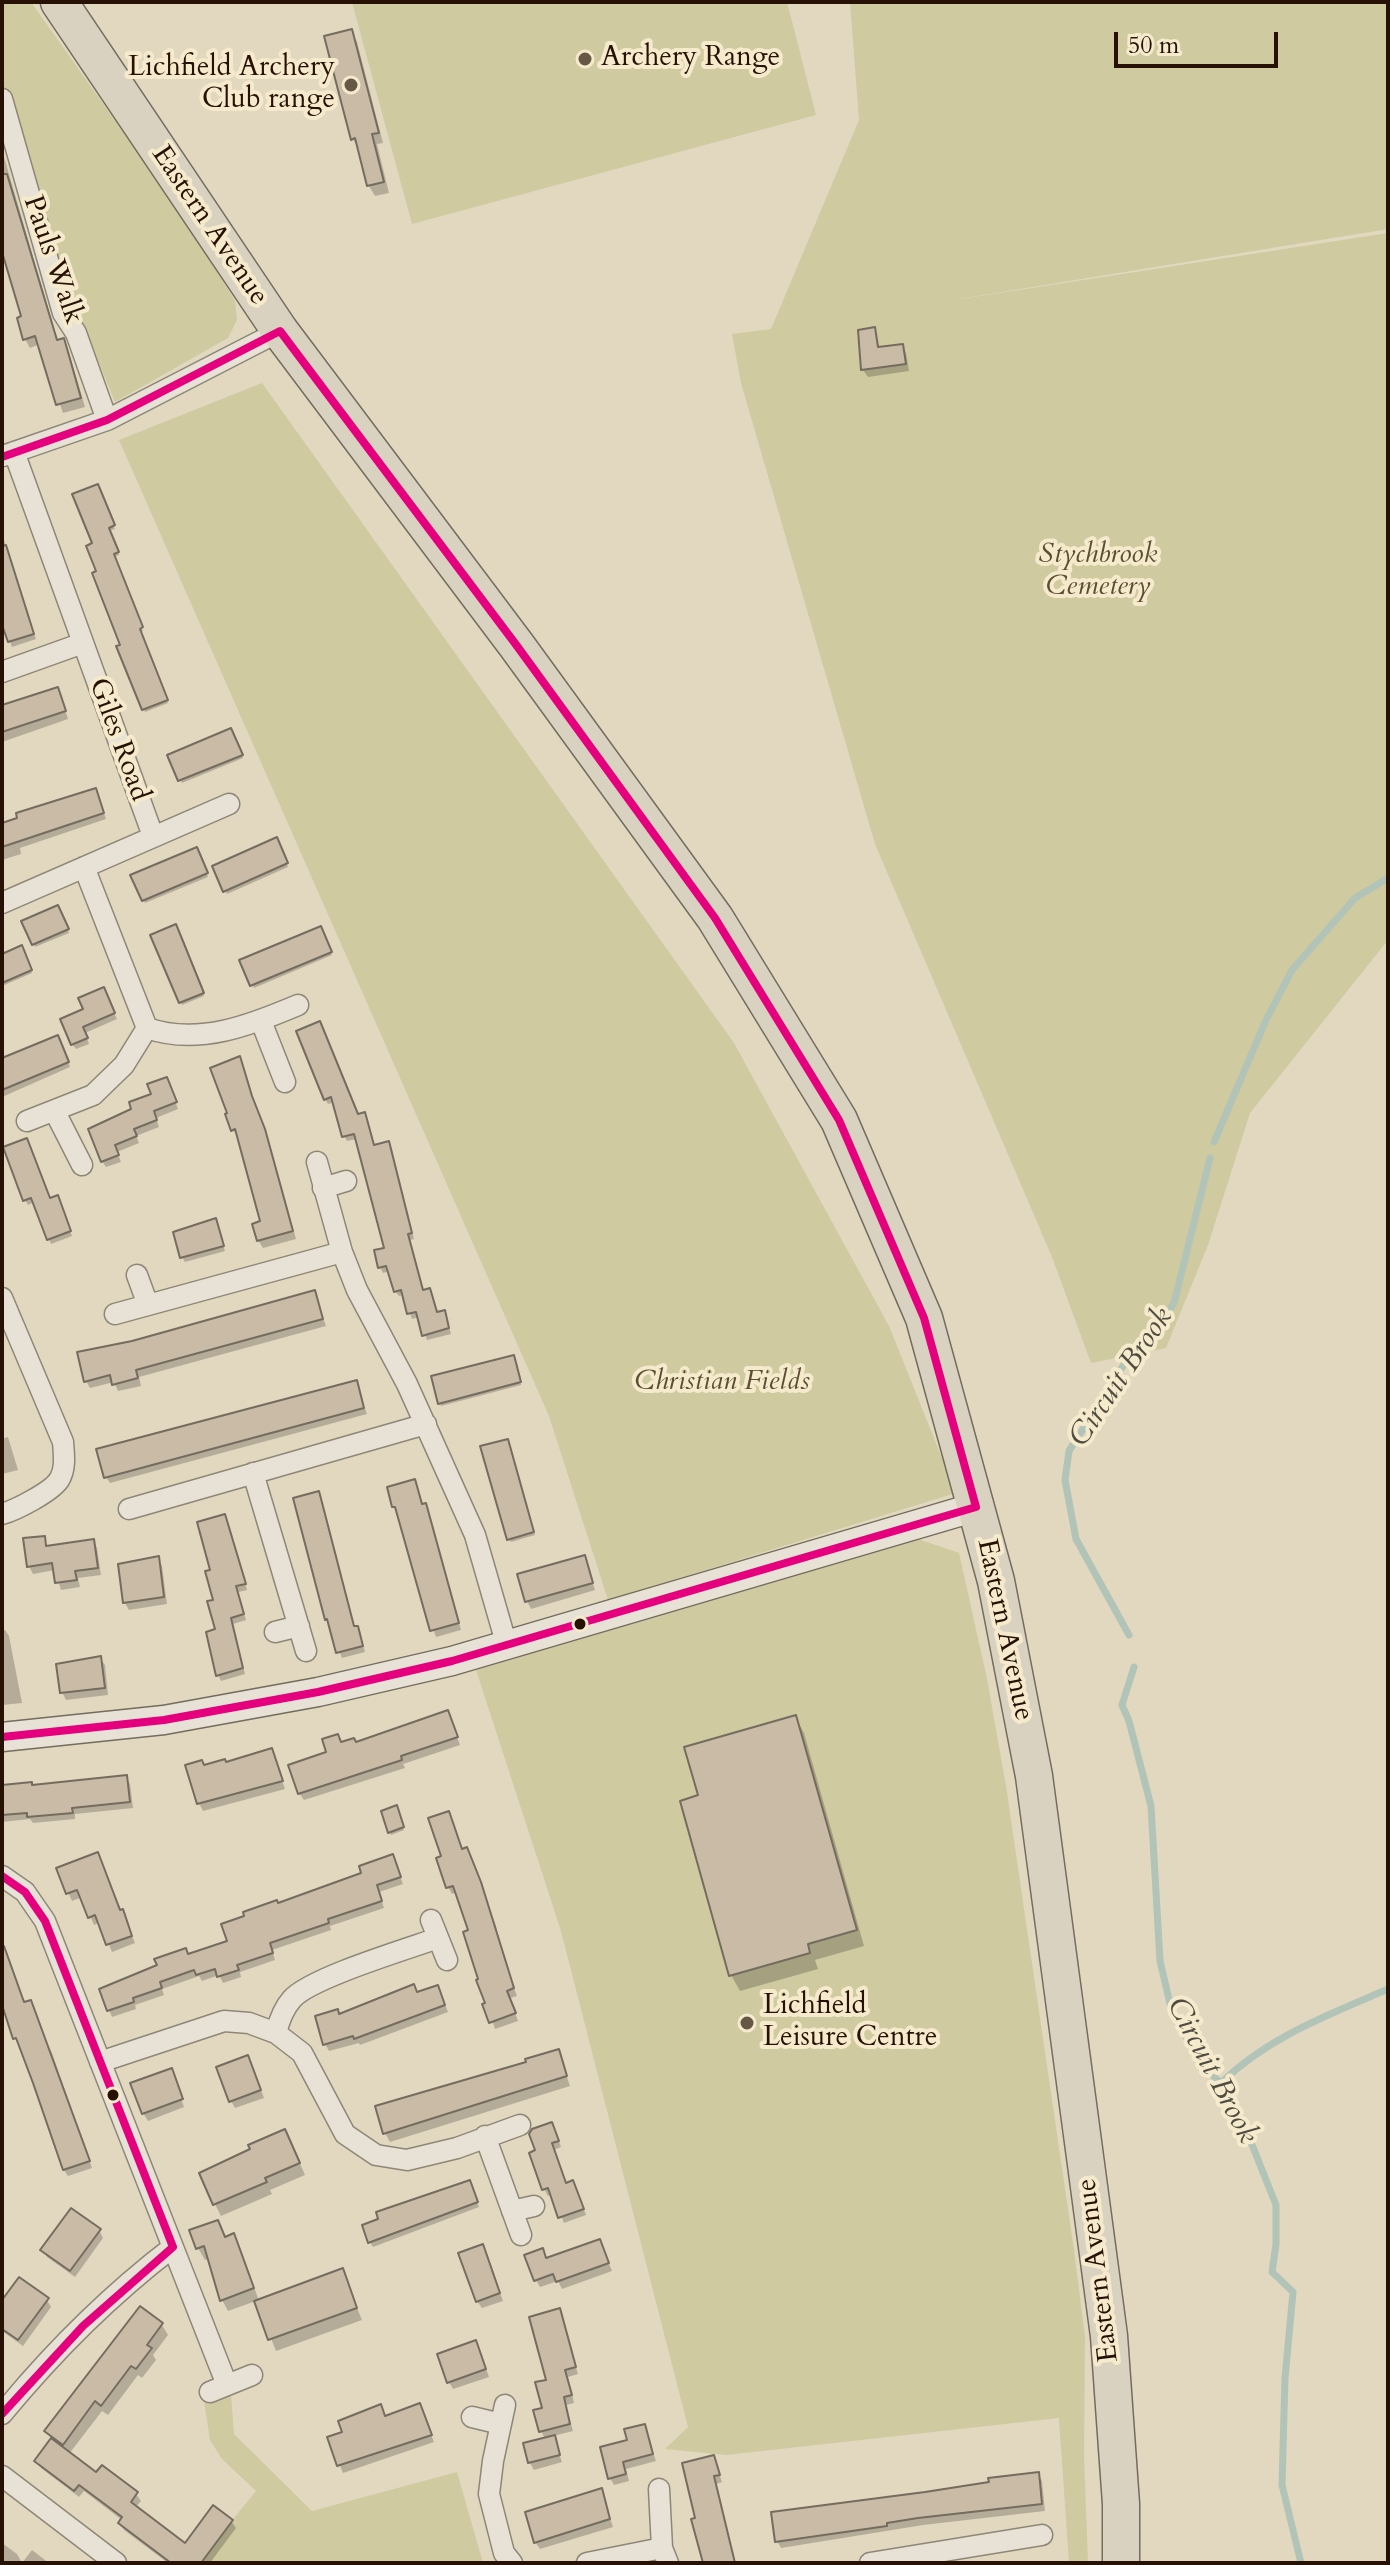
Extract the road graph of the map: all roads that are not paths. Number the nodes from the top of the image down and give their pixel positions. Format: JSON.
{"nodes":[{"id":1,"x":59,"y":2,"type":"edge"},
{"id":2,"x":2,"y":99,"type":"edge"},
{"id":3,"x":280,"y":331,"type":"junction"},
{"id":4,"x":107,"y":420,"type":"junction"},
{"id":5,"x":8,"y":454,"type":"edge"},
{"id":6,"x":83,"y":643,"type":"junction"},
{"id":7,"x":2,"y":672,"type":"edge"},
{"id":8,"x":229,"y":804,"type":"dead end"},
{"id":9,"x":153,"y":836,"type":"junction"},
{"id":10,"x":84,"y":867,"type":"junction"},
{"id":11,"x":2,"y":903,"type":"edge"},
{"id":12,"x":298,"y":1005,"type":"dead end"},
{"id":13,"x":261,"y":1021,"type":"junction"},
{"id":14,"x":147,"y":1028,"type":"junction"},
{"id":15,"x":285,"y":1082,"type":"dead end"},
{"id":16,"x":55,"y":1112,"type":"junction"},
{"id":17,"x":27,"y":1121,"type":"dead end"},
{"id":18,"x":317,"y":1162,"type":"dead end"},
{"id":19,"x":82,"y":1165,"type":"dead end"},
{"id":20,"x":346,"y":1181,"type":"dead end"},
{"id":21,"x":323,"y":1188,"type":"junction"},
{"id":22,"x":342,"y":1252,"type":"junction"},
{"id":23,"x":137,"y":1275,"type":"dead end"},
{"id":24,"x":2,"y":1298,"type":"edge"},
{"id":25,"x":148,"y":1305,"type":"junction"},
{"id":26,"x":115,"y":1314,"type":"dead end"},
{"id":27,"x":426,"y":1424,"type":"junction"},
{"id":28,"x":253,"y":1473,"type":"junction"},
{"id":29,"x":976,"y":1507,"type":"junction"},
{"id":30,"x":140,"y":1511,"type":"dead end"},
{"id":31,"x":2,"y":1514,"type":"edge"},
{"id":32,"x":299,"y":1626,"type":"junction"},
{"id":33,"x":275,"y":1632,"type":"dead end"},
{"id":34,"x":507,"y":1646,"type":"junction"},
{"id":35,"x":306,"y":1651,"type":"dead end"},
{"id":36,"x":2,"y":1737,"type":"edge"},
{"id":37,"x":2,"y":1876,"type":"edge"},
{"id":38,"x":447,"y":1960,"type":"dead end"},
{"id":39,"x":276,"y":2033,"type":"junction"},
{"id":40,"x":100,"y":2062,"type":"junction"},
{"id":41,"x":520,"y":2125,"type":"dead end"},
{"id":42,"x":485,"y":2136,"type":"junction"},
{"id":43,"x":534,"y":2206,"type":"dead end"},
{"id":44,"x":512,"y":2211,"type":"junction"},
{"id":45,"x":521,"y":2235,"type":"dead end"},
{"id":46,"x":173,"y":2247,"type":"junction"},
{"id":47,"x":252,"y":2375,"type":"dead end"},
{"id":48,"x":2,"y":2414,"type":"edge"},
{"id":49,"x":472,"y":2417,"type":"dead end"},
{"id":50,"x":2,"y":2476,"type":"edge"},
{"id":51,"x":659,"y":2489,"type":"dead end"},
{"id":52,"x":1042,"y":2535,"type":"dead end"},
{"id":53,"x":994,"y":2553,"type":"edge"},
{"id":54,"x":665,"y":2555,"type":"edge"},
{"id":55,"x":116,"y":2563,"type":"edge"},
{"id":56,"x":512,"y":2563,"type":"edge"},
{"id":57,"x":587,"y":2563,"type":"edge"},
{"id":58,"x":870,"y":2563,"type":"edge"},
{"id":59,"x":1121,"y":2563,"type":"edge"}],
"edges":[{"from":1,"to":3,"type":"highway","name":"Eastern Avenue"},
{"from":2,"to":4,"type":"street","name":"Pauls Walk"},
{"from":3,"to":4,"type":"street"},
{"from":3,"to":29,"type":"highway","name":"Eastern Avenue"},
{"from":4,"to":5,"type":"street"},
{"from":5,"to":6,"type":"street","name":"Giles Road"},
{"from":6,"to":7,"type":"street","name":"Giles Road"},
{"from":6,"to":9,"type":"street","name":"Giles Road"},
{"from":8,"to":9,"type":"street","name":"Giles Road"},
{"from":9,"to":10,"type":"street","name":"Giles Road"},
{"from":10,"to":11,"type":"street","name":"Giles Road"},
{"from":10,"to":14,"type":"street"},
{"from":12,"to":13,"type":"street"},
{"from":13,"to":14,"type":"street"},
{"from":13,"to":15,"type":"street"},
{"from":14,"to":16,"type":"street"},
{"from":16,"to":17,"type":"street"},
{"from":16,"to":19,"type":"street"},
{"from":18,"to":21,"type":"street"},
{"from":20,"to":21,"type":"street"},
{"from":21,"to":22,"type":"street"},
{"from":22,"to":25,"type":"street"},
{"from":22,"to":27,"type":"street"},
{"from":23,"to":25,"type":"street"},
{"from":24,"to":31,"type":"street"},
{"from":25,"to":26,"type":"street"},
{"from":27,"to":28,"type":"street"},
{"from":27,"to":34,"type":"street"},
{"from":28,"to":30,"type":"street"},
{"from":28,"to":32,"type":"street"},
{"from":29,"to":34,"type":"street"},
{"from":29,"to":59,"type":"highway","name":"Eastern Avenue"},
{"from":32,"to":33,"type":"street"},
{"from":32,"to":35,"type":"street"},
{"from":34,"to":36,"type":"street"},
{"from":37,"to":40,"type":"street"},
{"from":38,"to":39,"type":"street"},
{"from":39,"to":40,"type":"street"},
{"from":39,"to":42,"type":"street"},
{"from":40,"to":46,"type":"street"},
{"from":41,"to":42,"type":"street"},
{"from":42,"to":44,"type":"street"},
{"from":43,"to":44,"type":"street"},
{"from":44,"to":45,"type":"street"},
{"from":46,"to":47,"type":"street"},
{"from":46,"to":48,"type":"street"},
{"from":49,"to":56,"type":"street"},
{"from":50,"to":55,"type":"street"},
{"from":51,"to":54,"type":"street"},
{"from":52,"to":53,"type":"street"},
{"from":53,"to":58,"type":"street"},
{"from":54,"to":57,"type":"street"}]}
